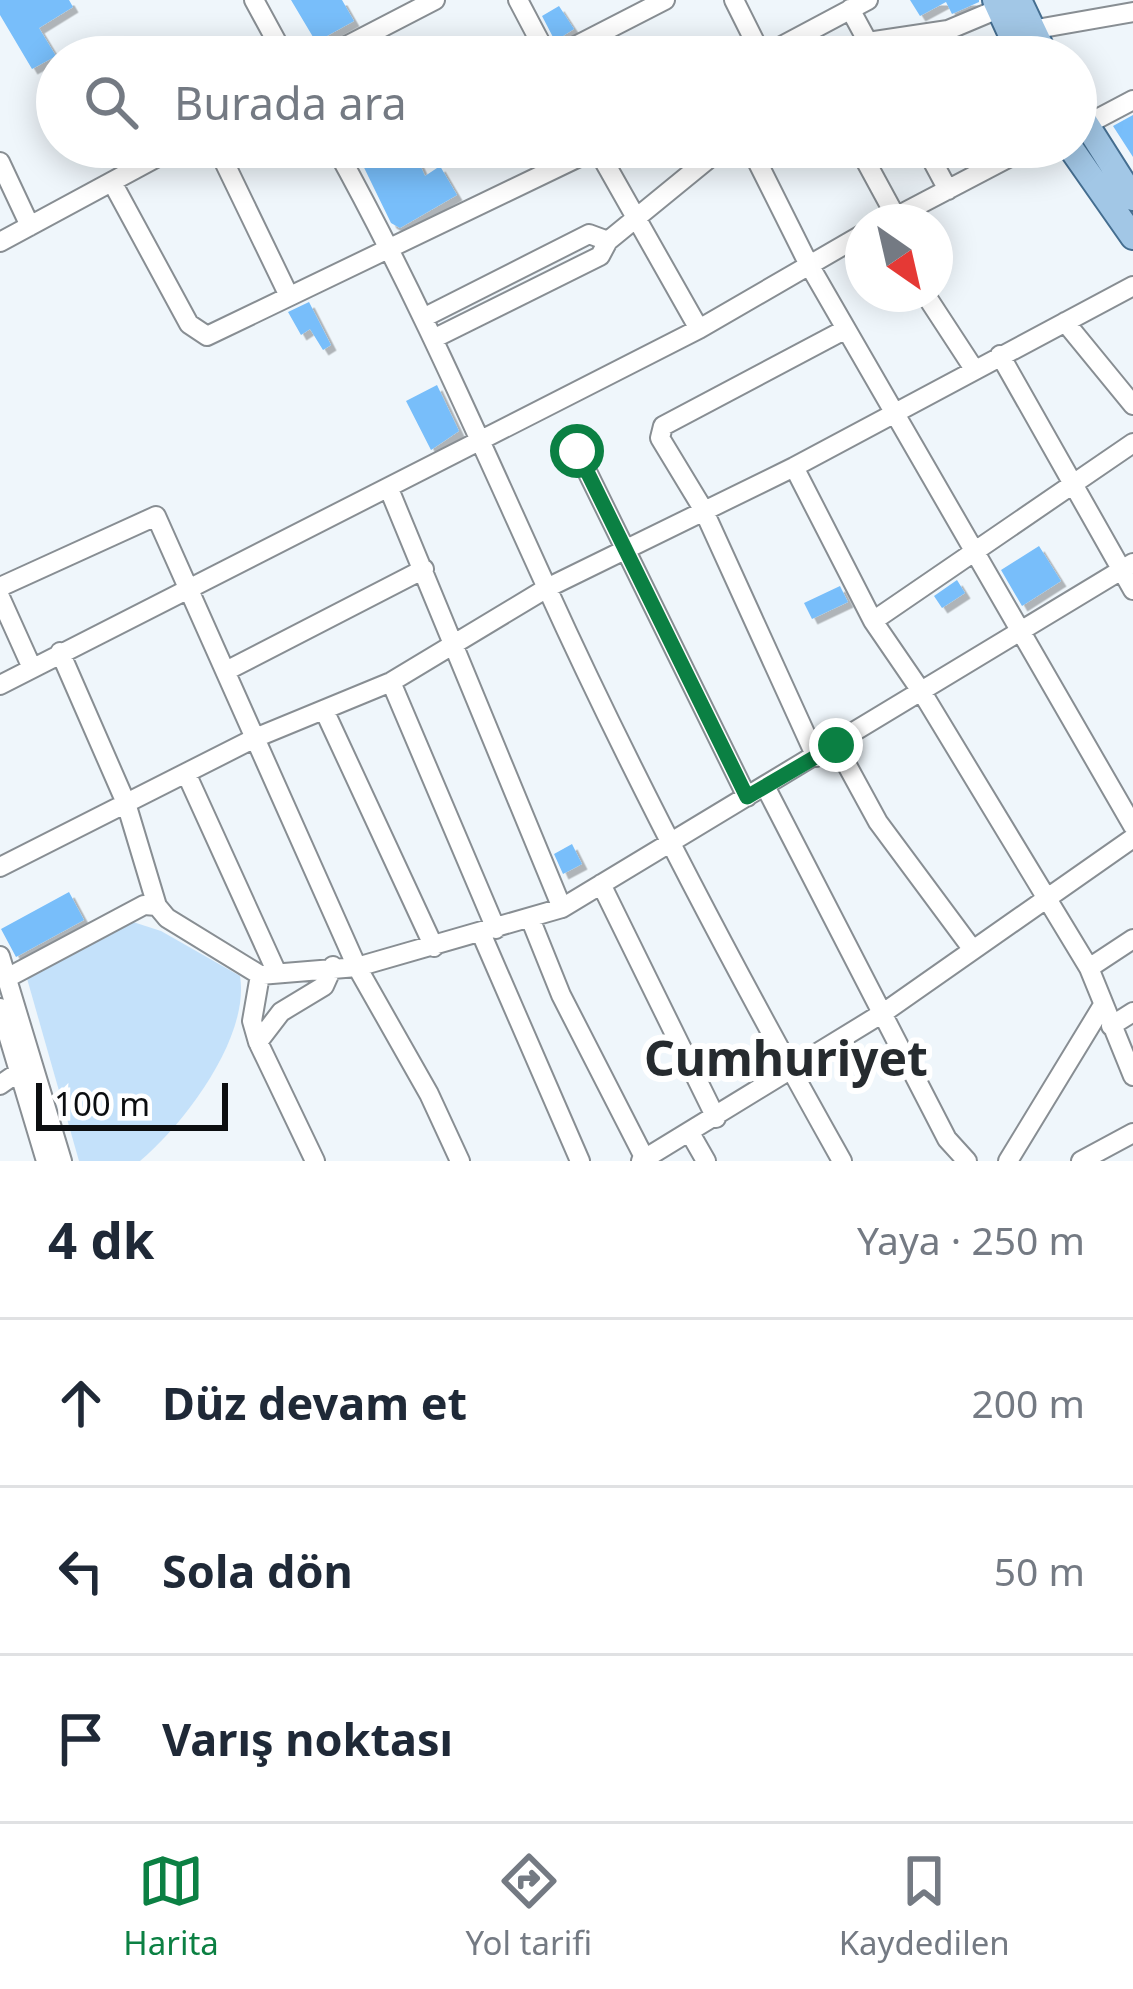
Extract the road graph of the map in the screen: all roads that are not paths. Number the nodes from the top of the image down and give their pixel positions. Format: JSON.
{"nodes":[{"id":1,"x":254,"y":0,"type":"edge"},
{"id":2,"x":435,"y":0,"type":"edge"},
{"id":3,"x":518,"y":0,"type":"edge"},
{"id":4,"x":665,"y":0,"type":"edge"},
{"id":5,"x":734,"y":0,"type":"edge"},
{"id":6,"x":1004,"y":3,"type":"edge"},
{"id":7,"x":859,"y":5,"type":"edge"},
{"id":8,"x":1133,"y":13,"type":"edge"},
{"id":9,"x":1030,"y":30,"type":"junction"},
{"id":10,"x":274,"y":36,"type":"edge"},
{"id":11,"x":366,"y":36,"type":"edge"},
{"id":12,"x":539,"y":36,"type":"edge"},
{"id":13,"x":593,"y":36,"type":"edge"},
{"id":14,"x":751,"y":36,"type":"edge"},
{"id":15,"x":801,"y":36,"type":"edge"},
{"id":16,"x":868,"y":36,"type":"edge"},
{"id":17,"x":925,"y":36,"type":"edge"},
{"id":18,"x":1014,"y":36,"type":"edge"},
{"id":19,"x":1034,"y":36,"type":"edge"},
{"id":20,"x":1133,"y":100,"type":"edge"},
{"id":21,"x":1097,"y":114,"type":"edge"},
{"id":22,"x":1097,"y":146,"type":"edge"},
{"id":23,"x":0,"y":162,"type":"edge"},
{"id":24,"x":138,"y":168,"type":"edge"},
{"id":25,"x":227,"y":168,"type":"edge"},
{"id":26,"x":347,"y":168,"type":"edge"},
{"id":27,"x":556,"y":168,"type":"edge"},
{"id":28,"x":610,"y":168,"type":"edge"},
{"id":29,"x":698,"y":168,"type":"edge"},
{"id":30,"x":760,"y":168,"type":"edge"},
{"id":31,"x":867,"y":168,"type":"edge"},
{"id":32,"x":936,"y":168,"type":"edge"},
{"id":33,"x":989,"y":168,"type":"edge"},
{"id":34,"x":1085,"y":168,"type":"edge"},
{"id":35,"x":112,"y":182,"type":"junction"},
{"id":36,"x":948,"y":190,"type":"junction"},
{"id":37,"x":1133,"y":198,"type":"edge"},
{"id":38,"x":882,"y":204,"type":"edge"},
{"id":39,"x":921,"y":204,"type":"edge"},
{"id":40,"x":640,"y":217,"type":"junction"},
{"id":41,"x":30,"y":226,"type":"junction"},
{"id":42,"x":1133,"y":237,"type":"edge"},
{"id":43,"x":608,"y":241,"type":"junction"},
{"id":44,"x":0,"y":242,"type":"edge"},
{"id":45,"x":845,"y":243,"type":"edge"},
{"id":46,"x":391,"y":247,"type":"junction"},
{"id":47,"x":808,"y":263,"type":"junction"},
{"id":48,"x":1133,"y":286,"type":"edge"},
{"id":49,"x":289,"y":296,"type":"junction"},
{"id":50,"x":937,"y":312,"type":"edge"},
{"id":51,"x":425,"y":317,"type":"junction"},
{"id":52,"x":1065,"y":322,"type":"junction"},
{"id":53,"x":699,"y":329,"type":"junction"},
{"id":54,"x":846,"y":329,"type":"junction"},
{"id":55,"x":435,"y":338,"type":"junction"},
{"id":56,"x":1000,"y":356,"type":"junction"},
{"id":57,"x":974,"y":369,"type":"junction"},
{"id":58,"x":1133,"y":405,"type":"edge"},
{"id":59,"x":896,"y":409,"type":"junction"},
{"id":60,"x":484,"y":440,"type":"junction"},
{"id":61,"x":1133,"y":443,"type":"edge"},
{"id":62,"x":577,"y":451,"type":"dead end"},
{"id":63,"x":794,"y":466,"type":"junction"},
{"id":64,"x":1074,"y":483,"type":"junction"},
{"id":65,"x":389,"y":490,"type":"junction"},
{"id":66,"x":704,"y":509,"type":"junction"},
{"id":67,"x":628,"y":550,"type":"junction"},
{"id":68,"x":977,"y":550,"type":"junction"},
{"id":69,"x":1127,"y":566,"type":"edge"},
{"id":70,"x":424,"y":569,"type":"junction"},
{"id":71,"x":188,"y":585,"type":"junction"},
{"id":72,"x":0,"y":587,"type":"edge"},
{"id":73,"x":547,"y":587,"type":"junction"},
{"id":74,"x":1133,"y":590,"type":"edge"},
{"id":75,"x":0,"y":597,"type":"edge"},
{"id":76,"x":873,"y":621,"type":"junction"},
{"id":77,"x":1023,"y":632,"type":"junction"},
{"id":78,"x":455,"y":639,"type":"junction"},
{"id":79,"x":60,"y":652,"type":"junction"},
{"id":80,"x":32,"y":668,"type":"junction"},
{"id":81,"x":226,"y":671,"type":"junction"},
{"id":82,"x":391,"y":682,"type":"junction"},
{"id":83,"x":0,"y":685,"type":"edge"},
{"id":84,"x":923,"y":694,"type":"junction"},
{"id":85,"x":324,"y":710,"type":"junction"},
{"id":86,"x":255,"y":738,"type":"junction"},
{"id":87,"x":836,"y":745,"type":"junction"},
{"id":88,"x":816,"y":757,"type":"junction"},
{"id":89,"x":186,"y":773,"type":"junction"},
{"id":90,"x":765,"y":786,"type":"junction"},
{"id":91,"x":747,"y":797,"type":"junction"},
{"id":92,"x":126,"y":803,"type":"junction"},
{"id":93,"x":1133,"y":826,"type":"edge"},
{"id":94,"x":1133,"y":838,"type":"edge"},
{"id":95,"x":670,"y":842,"type":"junction"},
{"id":96,"x":0,"y":867,"type":"edge"},
{"id":97,"x":601,"y":884,"type":"junction"},
{"id":98,"x":1046,"y":902,"type":"junction"},
{"id":99,"x":158,"y":905,"type":"junction"},
{"id":100,"x":562,"y":908,"type":"junction"},
{"id":101,"x":530,"y":918,"type":"junction"},
{"id":102,"x":488,"y":931,"type":"junction"},
{"id":103,"x":1133,"y":939,"type":"edge"},
{"id":104,"x":434,"y":947,"type":"junction"},
{"id":105,"x":973,"y":950,"type":"junction"},
{"id":106,"x":0,"y":956,"type":"edge"},
{"id":107,"x":333,"y":967,"type":"junction"},
{"id":108,"x":357,"y":967,"type":"junction"},
{"id":109,"x":1089,"y":968,"type":"junction"},
{"id":110,"x":268,"y":974,"type":"junction"},
{"id":111,"x":7,"y":978,"type":"junction"},
{"id":112,"x":1103,"y":1005,"type":"junction"},
{"id":113,"x":0,"y":1008,"type":"edge"},
{"id":114,"x":886,"y":1011,"type":"junction"},
{"id":115,"x":1133,"y":1012,"type":"edge"},
{"id":116,"x":1111,"y":1026,"type":"junction"},
{"id":117,"x":258,"y":1042,"type":"junction"},
{"id":118,"x":791,"y":1070,"type":"junction"},
{"id":119,"x":20,"y":1071,"type":"junction"},
{"id":120,"x":1133,"y":1076,"type":"edge"},
{"id":121,"x":0,"y":1084,"type":"edge"},
{"id":122,"x":716,"y":1118,"type":"junction"},
{"id":123,"x":690,"y":1133,"type":"junction"},
{"id":124,"x":1133,"y":1133,"type":"edge"},
{"id":125,"x":643,"y":1160,"type":"edge"},
{"id":126,"x":46,"y":1161,"type":"edge"},
{"id":127,"x":62,"y":1161,"type":"edge"},
{"id":128,"x":315,"y":1161,"type":"edge"},
{"id":129,"x":460,"y":1161,"type":"edge"},
{"id":130,"x":580,"y":1161,"type":"edge"},
{"id":131,"x":706,"y":1161,"type":"edge"},
{"id":132,"x":842,"y":1161,"type":"edge"},
{"id":133,"x":968,"y":1161,"type":"edge"},
{"id":134,"x":1008,"y":1161,"type":"edge"},
{"id":135,"x":1081,"y":1161,"type":"edge"}],
"edges":[{"from":1,"to":10,"type":"street"},
{"from":2,"to":11,"type":"street"},
{"from":3,"to":12,"type":"street"},
{"from":4,"to":13,"type":"street"},
{"from":5,"to":14,"type":"street"},
{"from":6,"to":9,"type":"main road"},
{"from":6,"to":17,"type":"street"},
{"from":6,"to":18,"type":"main road"},
{"from":7,"to":15,"type":"street"},
{"from":7,"to":16,"type":"street"},
{"from":8,"to":9,"type":"street"},
{"from":9,"to":19,"type":"main road"},
{"from":20,"to":21,"type":"street"},
{"from":22,"to":37,"type":"main road"},
{"from":23,"to":41,"type":"street"},
{"from":24,"to":35,"type":"street"},
{"from":25,"to":49,"type":"street"},
{"from":26,"to":46,"type":"street"},
{"from":27,"to":46,"type":"street"},
{"from":28,"to":40,"type":"street"},
{"from":29,"to":40,"type":"street"},
{"from":30,"to":47,"type":"street"},
{"from":31,"to":38,"type":"street"},
{"from":32,"to":36,"type":"street"},
{"from":33,"to":36,"type":"street"},
{"from":34,"to":42,"type":"main road"},
{"from":35,"to":41,"type":"street"},
{"from":35,"to":49,"type":"street"},
{"from":36,"to":39,"type":"street"},
{"from":40,"to":43,"type":"street"},
{"from":40,"to":53,"type":"street"},
{"from":41,"to":44,"type":"street"},
{"from":43,"to":51,"type":"street"},
{"from":43,"to":55,"type":"street"},
{"from":45,"to":47,"type":"street"},
{"from":46,"to":49,"type":"street"},
{"from":46,"to":51,"type":"street"},
{"from":47,"to":53,"type":"street"},
{"from":47,"to":54,"type":"street"},
{"from":48,"to":52,"type":"street"},
{"from":50,"to":57,"type":"street"},
{"from":51,"to":55,"type":"street"},
{"from":52,"to":56,"type":"street"},
{"from":52,"to":58,"type":"street"},
{"from":53,"to":60,"type":"street"},
{"from":54,"to":59,"type":"street"},
{"from":54,"to":66,"type":"street"},
{"from":55,"to":60,"type":"street"},
{"from":56,"to":57,"type":"street"},
{"from":56,"to":64,"type":"street"},
{"from":57,"to":59,"type":"street"},
{"from":59,"to":63,"type":"street"},
{"from":59,"to":68,"type":"street"},
{"from":60,"to":65,"type":"street"},
{"from":60,"to":73,"type":"street"},
{"from":61,"to":64,"type":"street"},
{"from":62,"to":67,"type":"street"},
{"from":63,"to":66,"type":"street"},
{"from":63,"to":76,"type":"street"},
{"from":64,"to":68,"type":"street"},
{"from":64,"to":69,"type":"street"},
{"from":65,"to":70,"type":"street"},
{"from":65,"to":71,"type":"street"},
{"from":66,"to":67,"type":"street"},
{"from":66,"to":88,"type":"street"},
{"from":67,"to":73,"type":"street"},
{"from":67,"to":91,"type":"street"},
{"from":68,"to":76,"type":"street"},
{"from":68,"to":77,"type":"street"},
{"from":69,"to":74,"type":"street"},
{"from":69,"to":77,"type":"street"},
{"from":70,"to":78,"type":"street"},
{"from":70,"to":81,"type":"street"},
{"from":71,"to":72,"type":"street"},
{"from":71,"to":79,"type":"street"},
{"from":71,"to":81,"type":"street"},
{"from":73,"to":78,"type":"street"},
{"from":73,"to":95,"type":"street"},
{"from":75,"to":80,"type":"street"},
{"from":76,"to":84,"type":"street"},
{"from":77,"to":84,"type":"street"},
{"from":77,"to":93,"type":"street"},
{"from":78,"to":82,"type":"street"},
{"from":78,"to":100,"type":"street"},
{"from":79,"to":80,"type":"street"},
{"from":79,"to":92,"type":"street"},
{"from":80,"to":83,"type":"street"},
{"from":81,"to":86,"type":"street"},
{"from":82,"to":85,"type":"street"},
{"from":82,"to":102,"type":"street"},
{"from":84,"to":87,"type":"street"},
{"from":84,"to":98,"type":"street"},
{"from":85,"to":86,"type":"street"},
{"from":85,"to":104,"type":"street"},
{"from":86,"to":89,"type":"street"},
{"from":86,"to":108,"type":"street"},
{"from":87,"to":88,"type":"street"},
{"from":87,"to":105,"type":"street"},
{"from":88,"to":90,"type":"street"},
{"from":89,"to":92,"type":"street"},
{"from":89,"to":110,"type":"street"},
{"from":90,"to":91,"type":"street"},
{"from":90,"to":114,"type":"street"},
{"from":91,"to":95,"type":"street"},
{"from":92,"to":96,"type":"street"},
{"from":92,"to":99,"type":"street"},
{"from":94,"to":98,"type":"street"},
{"from":95,"to":97,"type":"street"},
{"from":95,"to":118,"type":"street"},
{"from":97,"to":100,"type":"street"},
{"from":97,"to":122,"type":"street"},
{"from":98,"to":105,"type":"street"},
{"from":98,"to":109,"type":"street"},
{"from":99,"to":110,"type":"street"},
{"from":99,"to":111,"type":"street"},
{"from":100,"to":101,"type":"street"},
{"from":101,"to":102,"type":"street"},
{"from":101,"to":125,"type":"street"},
{"from":102,"to":104,"type":"street"},
{"from":102,"to":130,"type":"street"},
{"from":103,"to":109,"type":"street"},
{"from":104,"to":108,"type":"street"},
{"from":105,"to":114,"type":"street"},
{"from":106,"to":111,"type":"street"},
{"from":107,"to":108,"type":"street"},
{"from":107,"to":110,"type":"street"},
{"from":107,"to":117,"type":"street"},
{"from":108,"to":129,"type":"street"},
{"from":109,"to":112,"type":"street"},
{"from":110,"to":117,"type":"street"},
{"from":111,"to":127,"type":"street"},
{"from":112,"to":116,"type":"street"},
{"from":112,"to":134,"type":"street"},
{"from":113,"to":119,"type":"street"},
{"from":114,"to":118,"type":"street"},
{"from":114,"to":133,"type":"street"},
{"from":115,"to":116,"type":"street"},
{"from":116,"to":120,"type":"street"},
{"from":117,"to":128,"type":"street"},
{"from":118,"to":122,"type":"street"},
{"from":118,"to":132,"type":"street"},
{"from":119,"to":121,"type":"street"},
{"from":119,"to":126,"type":"street"},
{"from":122,"to":123,"type":"street"},
{"from":123,"to":125,"type":"street"},
{"from":123,"to":131,"type":"street"},
{"from":124,"to":135,"type":"street"}]}
